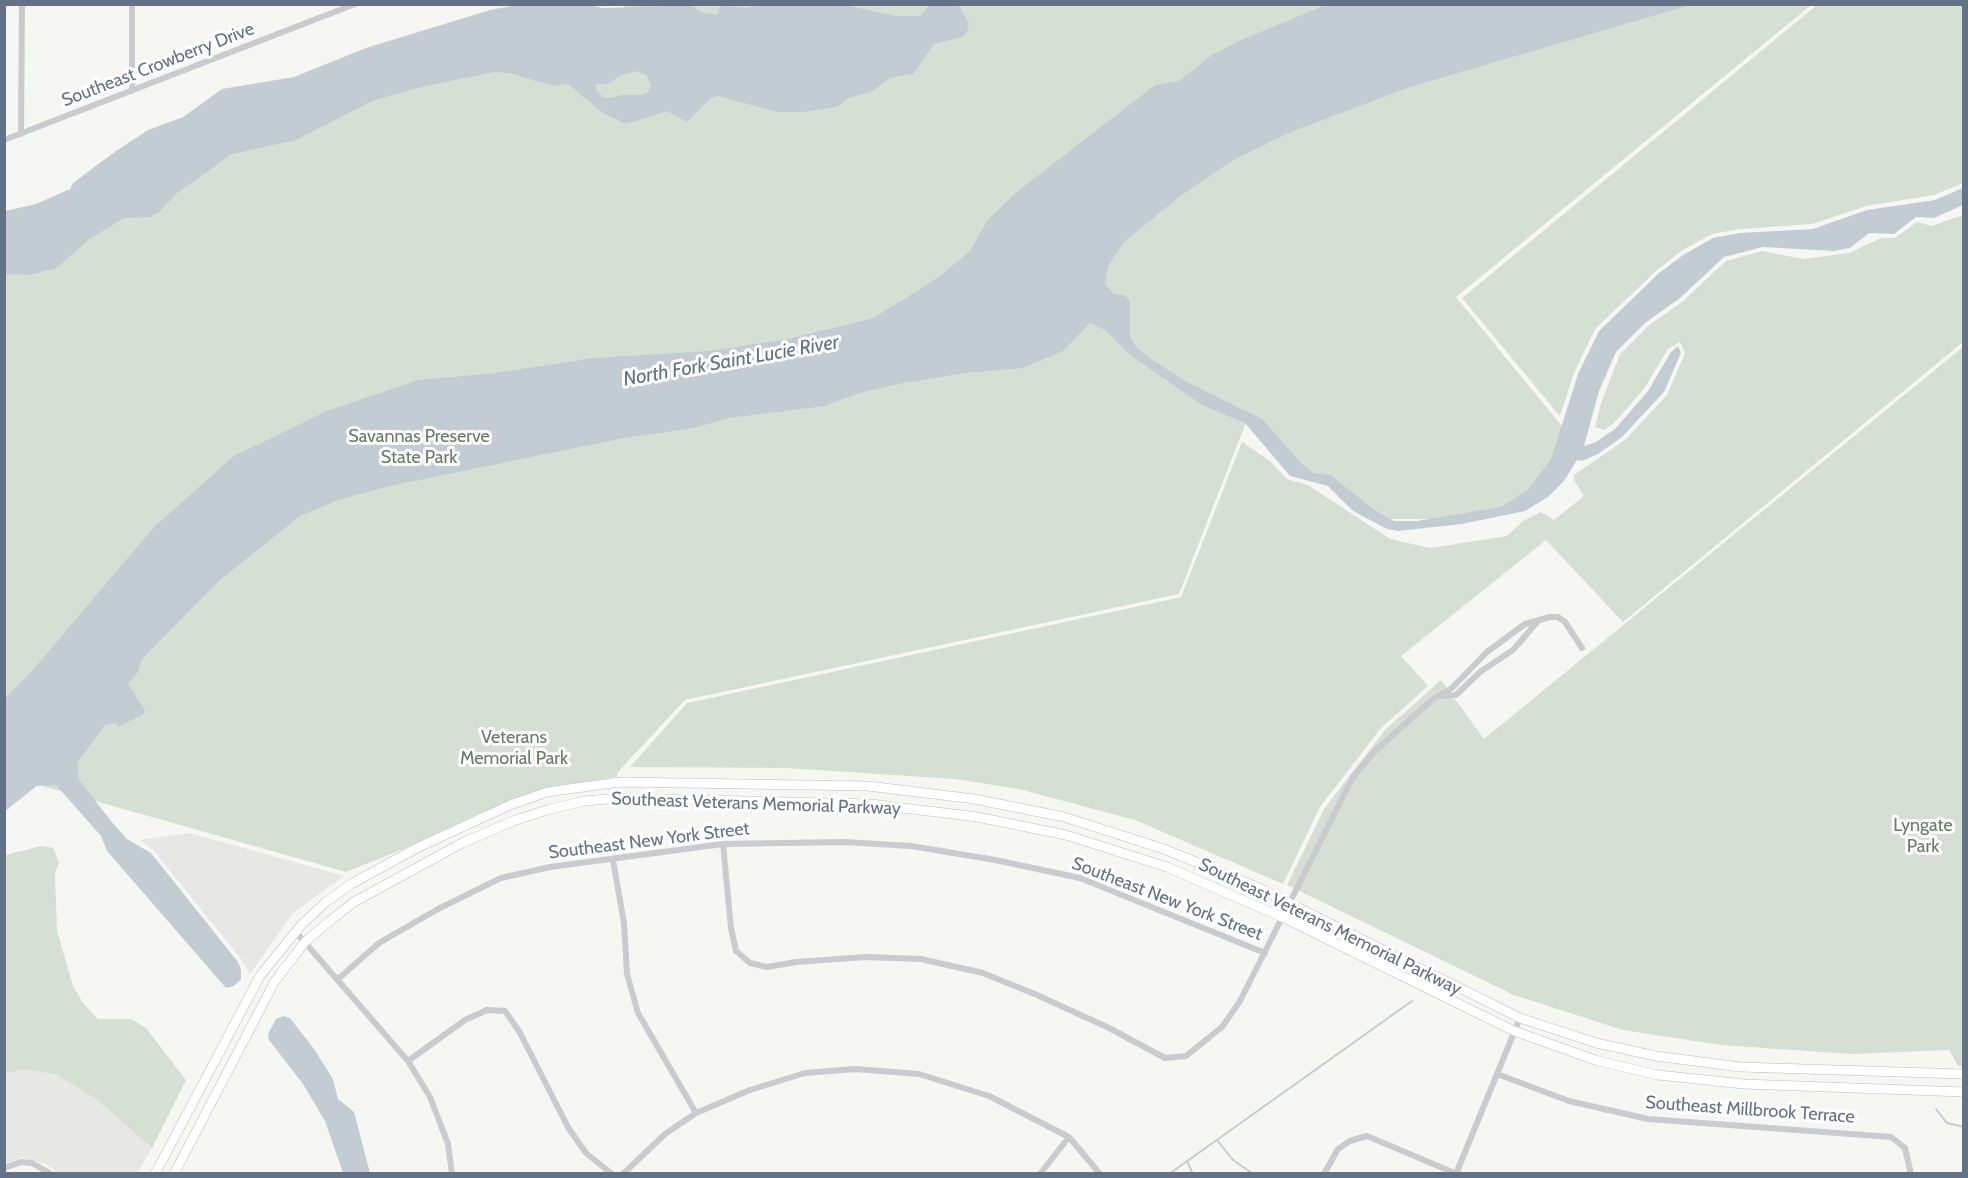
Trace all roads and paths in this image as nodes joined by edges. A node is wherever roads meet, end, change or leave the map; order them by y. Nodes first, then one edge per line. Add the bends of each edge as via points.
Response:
1 (22, 4) edge
2 (132, 4) edge
3 (355, 4) edge
4 (132, 91) junction
5 (21, 134) junction
6 (4, 140) edge
7 (1539, 620) junction
8 (1494, 647) junction
9 (1582, 648) dead end
10 (1503, 659) junction
11 (1439, 696) junction
12 (723, 844) junction
13 (613, 860) junction
14 (1291, 904) junction
15 (1284, 918) junction
16 (296, 931) junction
17 (305, 942) junction
18 (1265, 953) junction
19 (338, 979) junction
20 (1520, 1018) junction
21 (1514, 1031) junction
22 (408, 1061) junction
23 (1497, 1074) junction
24 (1964, 1074) edge
25 (1964, 1092) edge
26 (696, 1113) junction
27 (1069, 1137) junction
28 (4, 1168) edge
29 (51, 1173) edge
30 (155, 1173) edge
31 (174, 1173) edge
32 (452, 1173) edge
33 (612, 1173) edge
34 (623, 1173) edge
35 (1040, 1173) edge
36 (1100, 1173) edge
37 (1324, 1173) edge
38 (1456, 1173) edge
39 (1911, 1173) edge

1 - 5 street
2 - 4 street
3 - 4 street, Southeast Crowberry Drive
4 - 5 street, Southeast Crowberry Drive
5 - 6 street, Southeast Crowberry Drive
7 - 8 street via 1525,624
7 - 9 street via 1555,616 1562,620
7 - 10 street
8 - 10 street
8 - 11 street
10 - 11 street via 1480,672 1456,695
11 - 14 street via 1374,752 1353,777
12 - 13 street, Southeast New York Street
12 - 18 street, Southeast New York Street via 845,842 911,846 995,860 1080,878
12 - 18 street via 736,951 750,963 767,967 866,957 921,959 983,973 1109,1028 1165,1058 1186,1056 1222,1027
13 - 19 street, Southeast New York Street via 550,867 501,878 379,943
13 - 26 street via 624,923 627,974 638,1013
14 - 15 street
14 - 16 main road, Southeast Veterans Memorial Parkway via 1164,849 1064,817 974,799 868,786 661,781 581,786 510,805 459,826 351,884
14 - 20 main road, Southeast Veterans Memorial Parkway
15 - 17 main road, Southeast Veterans Memorial Parkway via 1167,867 1066,836 977,817 871,804 620,798 550,808 462,843 354,902
15 - 18 street
15 - 21 main road, Southeast Veterans Memorial Parkway
16 - 17 street
16 - 30 main road, Southeast Veterans Memorial Parkway via 260,976
17 - 19 street
17 - 31 main road, Southeast Veterans Memorial Parkway via 275,981
19 - 22 street
20 - 21 street
20 - 24 main road, Southeast Veterans Memorial Parkway via 1596,1043 1740,1067
21 - 23 street
21 - 25 main road, Southeast Veterans Memorial Parkway via 1598,1061 1658,1075 1744,1083
22 - 32 street via 430,1097 448,1144
22 - 33 street via 465,1020 487,1010 505,1011 569,1128 586,1153
23 - 38 street
23 - 39 street, Southeast Millbrook Terrace via 1569,1101 1648,1119 1891,1137 1905,1148
26 - 27 street via 805,1073 855,1069 919,1074 989,1096
26 - 34 street via 665,1134
27 - 35 street
27 - 36 street
28 - 29 street via 32,1163
37 - 38 street via 1338,1149 1367,1136

